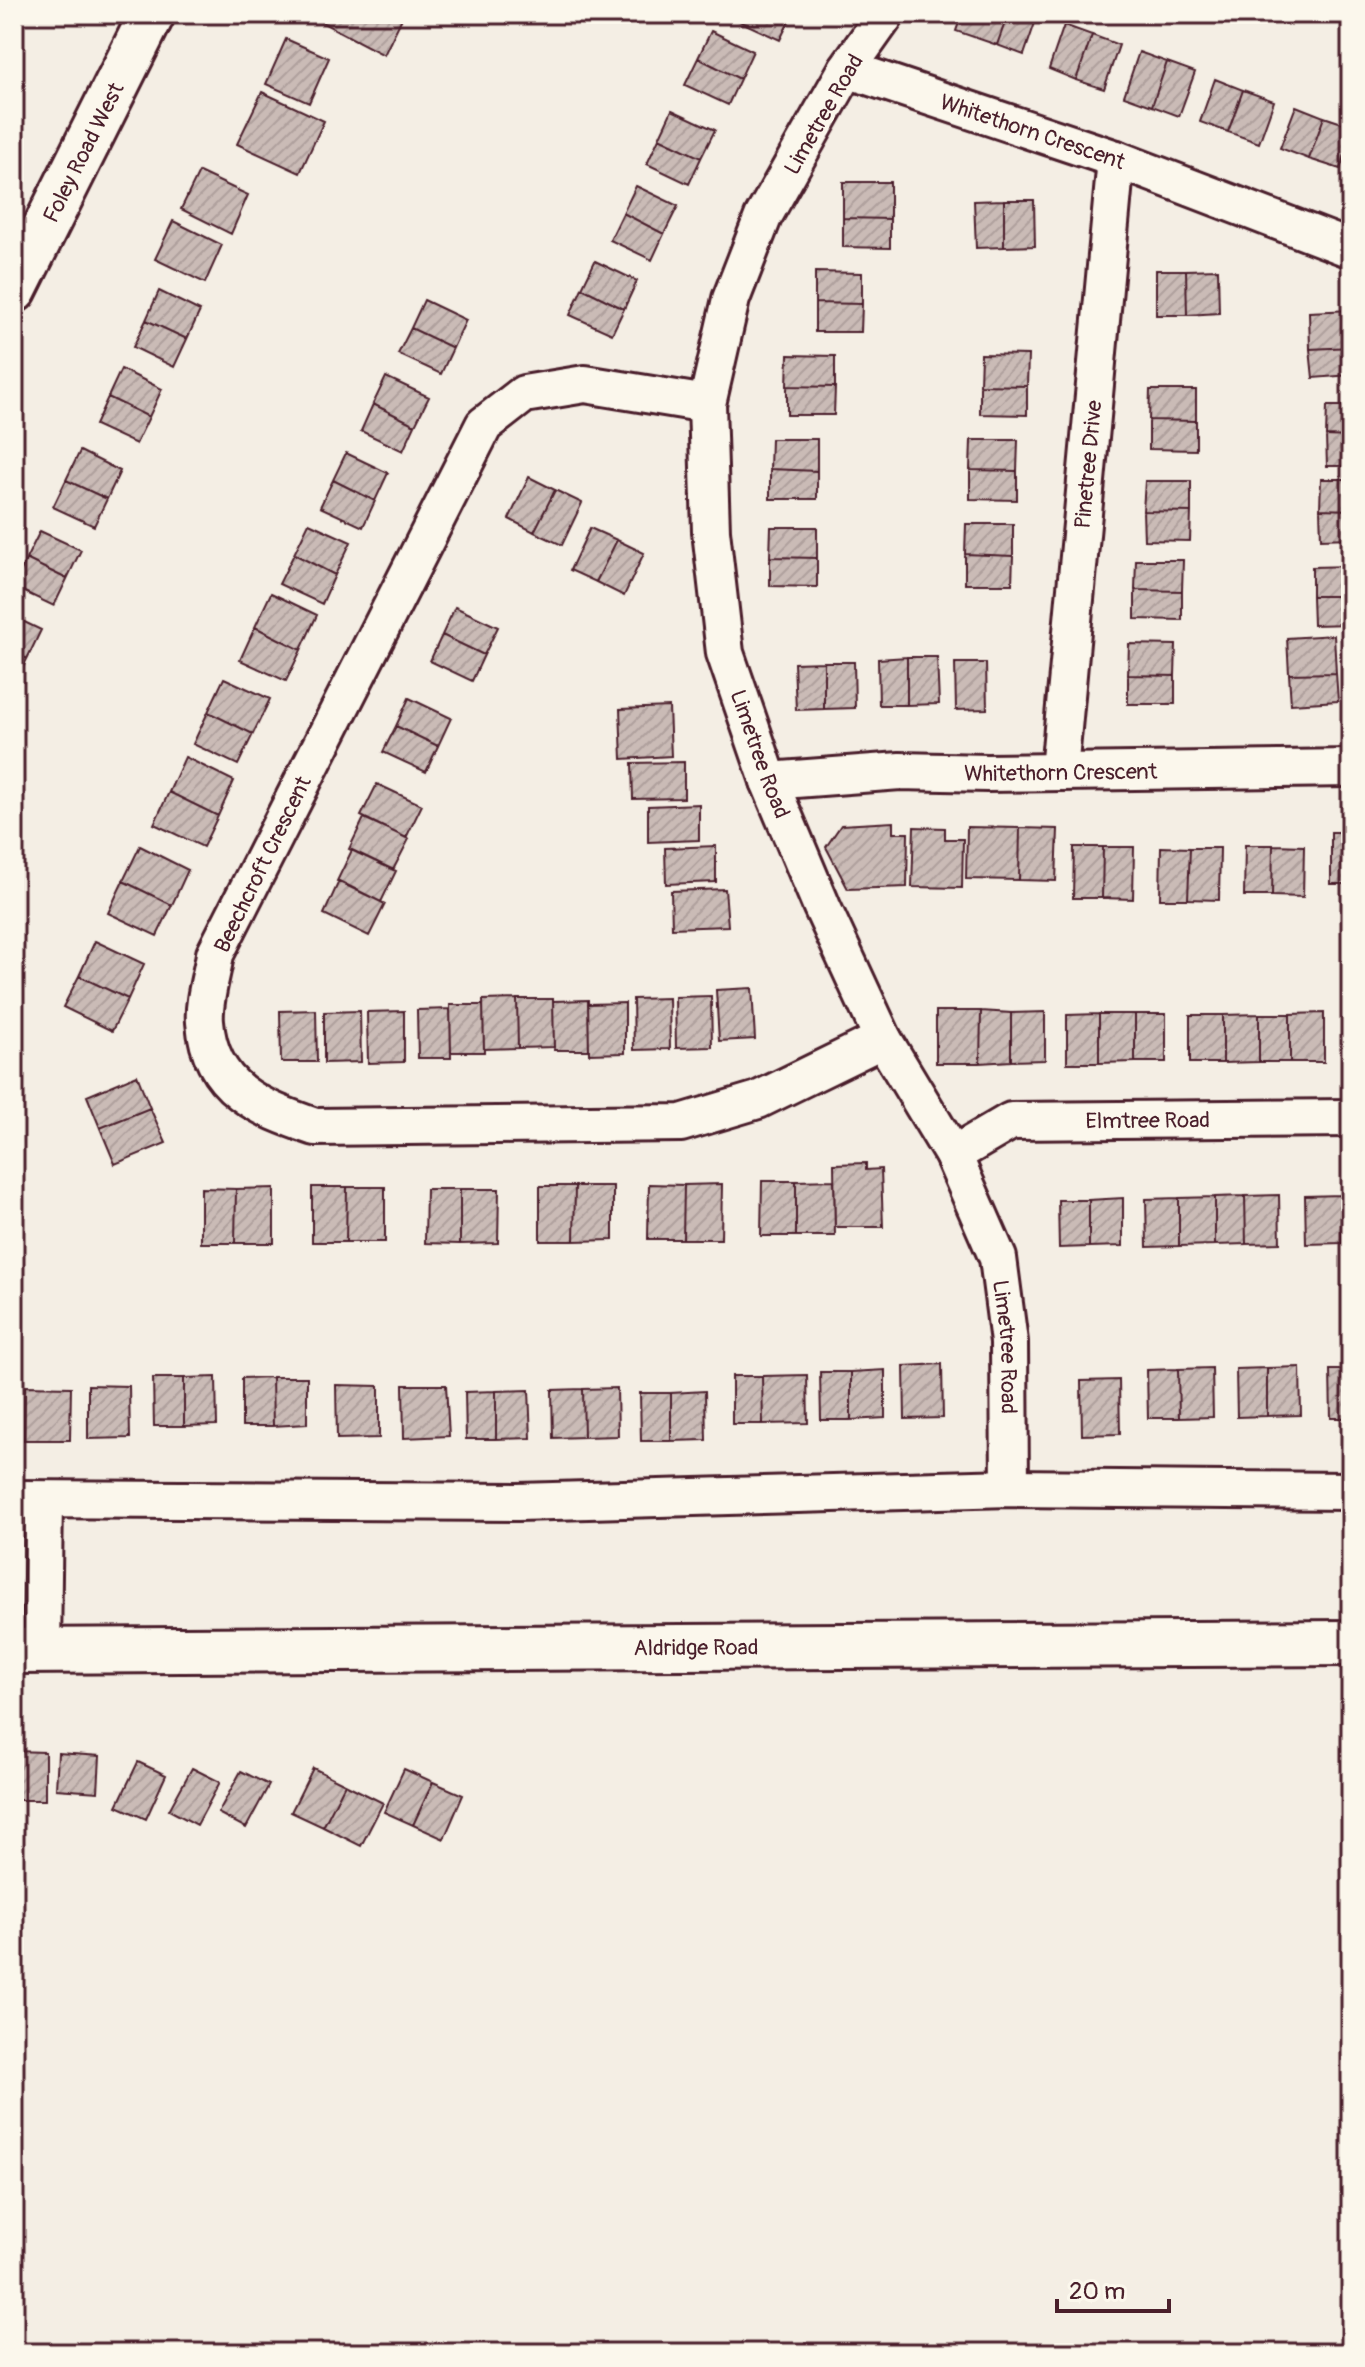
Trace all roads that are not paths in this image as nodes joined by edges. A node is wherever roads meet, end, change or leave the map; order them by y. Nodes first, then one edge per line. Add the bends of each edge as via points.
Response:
1 (152, 14) edge
2 (886, 14) edge
3 (847, 69) junction
4 (1116, 159) junction
5 (1351, 249) edge
6 (14, 290) edge
7 (707, 404) junction
8 (1351, 768) edge
9 (1059, 771) junction
10 (769, 781) junction
11 (883, 1039) junction
12 (1351, 1118) edge
13 (953, 1155) junction
14 (1010, 1488) junction
15 (1351, 1491) edge
16 (29, 1499) edge
17 (1351, 1643) edge
18 (28, 1651) edge

1 - 6 street, Foley Road West
2 - 3 street, Limetree Road
3 - 4 street, Whitethorn Crescent
3 - 7 street, Limetree Road via 763,217 731,299
4 - 5 street, Whitethorn Crescent
4 - 9 street, Pinetree Drive
7 - 10 street, Limetree Road via 711,531 725,653
7 - 11 street, Beechcroft Crescent via 585,384 524,394 484,425 215,954 205,1022 215,1059 219,1071 258,1107 315,1127 681,1123 758,1100
8 - 9 street, Whitethorn Crescent
9 - 10 street, Whitethorn Crescent via 900,771
10 - 11 street, Limetree Road
11 - 13 street, Limetree Road
12 - 13 street, Elmtree Road via 1011,1121
13 - 14 street, Limetree Road via 998,1258 1009,1342
14 - 15 street, Aldridge Road
14 - 16 street, Aldridge Road via 518,1502
16 - 18 street, Aldridge Road
17 - 18 street, Aldridge Road

